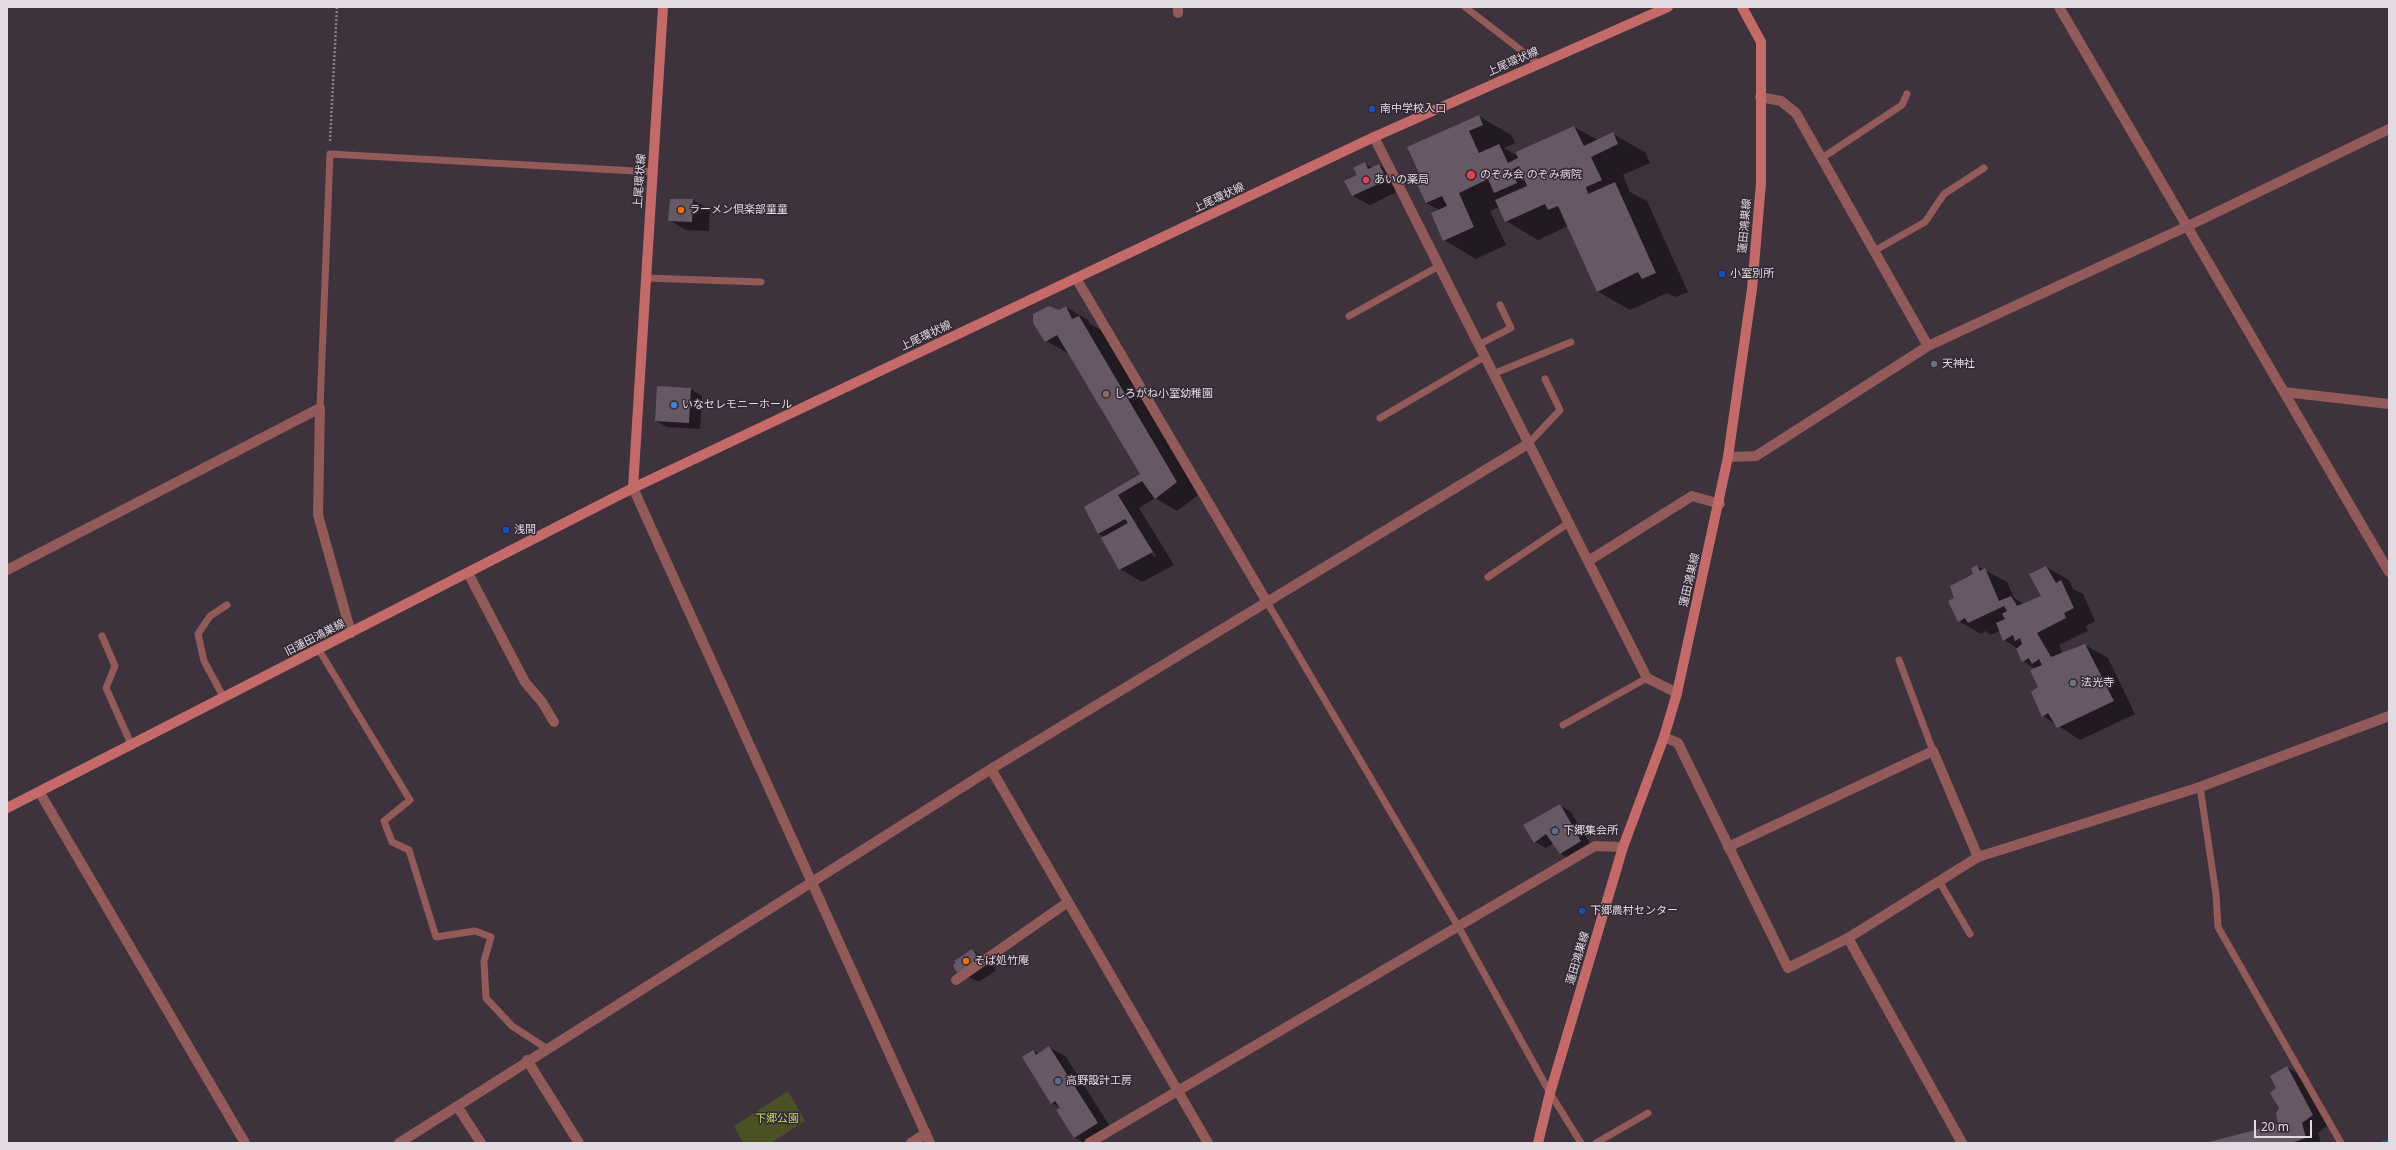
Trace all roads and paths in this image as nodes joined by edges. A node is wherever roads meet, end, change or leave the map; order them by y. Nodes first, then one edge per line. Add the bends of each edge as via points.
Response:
1 (337, 7) edge
2 (663, 7) edge
3 (1465, 7) edge
4 (1668, 7) edge
5 (1742, 7) edge
6 (2059, 7) edge
7 (1539, 64) junction
8 (1907, 94) dead end
9 (1760, 97) junction
10 (2389, 129) edge
11 (1374, 137) junction
12 (330, 154) junction
13 (1822, 158) junction
14 (1984, 168) dead end
15 (653, 172) junction
16 (2188, 226) junction
17 (1874, 251) junction
18 (1439, 266) junction
19 (646, 278) junction
20 (1076, 278) junction
21 (761, 282) dead end
22 (1500, 305) dead end
23 (1349, 316) dead end
24 (1571, 342) dead end
25 (1478, 345) junction
26 (1928, 346) junction
27 (1484, 357) junction
28 (1493, 374) junction
29 (1545, 379) dead end
30 (2284, 392) junction
31 (2389, 404) edge
32 (320, 408) junction
33 (1380, 418) dead end
34 (1528, 444) junction
35 (1728, 456) junction
36 (633, 488) junction
37 (1720, 504) junction
38 (1570, 522) junction
39 (1590, 560) junction
40 (7, 570) edge
41 (468, 572) junction
42 (2389, 572) edge
43 (1488, 577) dead end
44 (1267, 602) junction
45 (227, 605) dead end
46 (351, 634) junction
47 (102, 636) dead end
48 (319, 650) junction
49 (1898, 660) dead end
50 (1647, 678) junction
51 (1677, 693) junction
52 (224, 698) junction
53 (2389, 716) edge
54 (554, 722) dead end
55 (1564, 725) dead end
56 (1664, 737) junction
57 (132, 746) junction
58 (1933, 751) junction
59 (991, 769) junction
60 (2200, 787) junction
61 (40, 793) junction
62 (7, 808) edge
63 (1623, 847) junction
64 (1728, 847) junction
65 (1978, 857) junction
66 (812, 881) junction
67 (1939, 881) junction
68 (1068, 902) junction
69 (1459, 928) junction
70 (1970, 934) dead end
71 (1848, 938) junction
72 (956, 980) dead end
73 (546, 1048) junction
74 (527, 1060) junction
75 (1178, 1090) junction
76 (1550, 1093) junction
77 (457, 1106) junction
78 (1648, 1113) dead end
79 (928, 1138) edge
80 (245, 1143) edge
81 (399, 1143) edge
82 (482, 1143) edge
83 (579, 1143) edge
84 (911, 1143) edge
85 (1089, 1143) edge
86 (1208, 1143) edge
87 (1538, 1143) edge
88 (1581, 1143) edge
89 (1596, 1143) edge
90 (1962, 1143) edge
91 (2341, 1143) edge

1 - 12 path
2 - 15 main road, 上尾環状線
3 - 7 lane
4 - 7 main road, 上尾環状線
5 - 9 main road, 蓮田鴻巣線 via 1761,42
6 - 16 street
7 - 11 main road, 上尾環状線
8 - 13 lane via 1902,106
9 - 13 street via 1781,101 1796,113
9 - 35 main road, 蓮田鴻巣線 via 1760,183 1752,289
10 - 16 street
11 - 18 street
11 - 20 main road, 上尾環状線
12 - 15 lane
12 - 32 lane
13 - 17 street
14 - 17 lane via 1944,194 1925,222
15 - 19 main road, 上尾環状線
16 - 26 street
16 - 30 street
17 - 26 street
18 - 23 lane
18 - 25 street
19 - 21 lane
19 - 36 main road, 上尾環状線
20 - 36 main road, 上尾環状線
20 - 44 street
22 - 25 lane via 1510,328
24 - 28 lane
25 - 27 street
26 - 35 street via 1756,456
27 - 28 street
27 - 33 lane
28 - 34 street
29 - 34 lane via 1560,410
30 - 31 street
30 - 42 street
32 - 40 street
32 - 46 street via 318,515
34 - 38 street
34 - 44 street
35 - 37 main road, 蓮田鴻巣線
36 - 41 main road, 旧蓮田鴻巣線
36 - 66 street
37 - 39 street via 1692,496
37 - 51 main road, 蓮田鴻巣線
38 - 39 street
38 - 43 lane
39 - 50 street
41 - 46 main road, 旧蓮田鴻巣線
41 - 54 street via 525,682 542,702
44 - 59 street
44 - 69 lane
45 - 52 lane via 210,616 198,634 204,661
46 - 48 main road, 旧蓮田鴻巣線
47 - 57 lane via 115,666 106,688
48 - 52 main road, 旧蓮田鴻巣線
48 - 73 lane via 410,800 384,821 392,842 408,850 436,937 475,931 491,937 484,961 486,998 512,1026
49 - 58 lane
50 - 51 street
50 - 55 lane
51 - 56 main road, 蓮田鴻巣線
52 - 57 main road, 旧蓮田鴻巣線
53 - 60 street
56 - 63 main road, 蓮田鴻巣線
56 - 64 street via 1678,743
57 - 61 main road, 旧蓮田鴻巣線
58 - 64 street
58 - 65 street
59 - 66 street
59 - 68 street
60 - 65 street
60 - 91 lane via 2216,894 2218,927
61 - 62 main road, 旧蓮田鴻巣線
61 - 80 street
63 - 69 street via 1595,846
63 - 76 main road, 蓮田鴻巣線
64 - 71 street via 1788,968
65 - 67 street
66 - 73 street
66 - 79 street
67 - 70 lane
67 - 71 street
68 - 72 street
68 - 75 street
69 - 75 street
69 - 76 lane
71 - 90 street
73 - 74 street
74 - 77 street
74 - 83 street
75 - 85 street
75 - 86 street
76 - 87 main road, 蓮田鴻巣線
76 - 88 lane
77 - 81 street
77 - 82 street
78 - 89 lane
79 - 84 street

